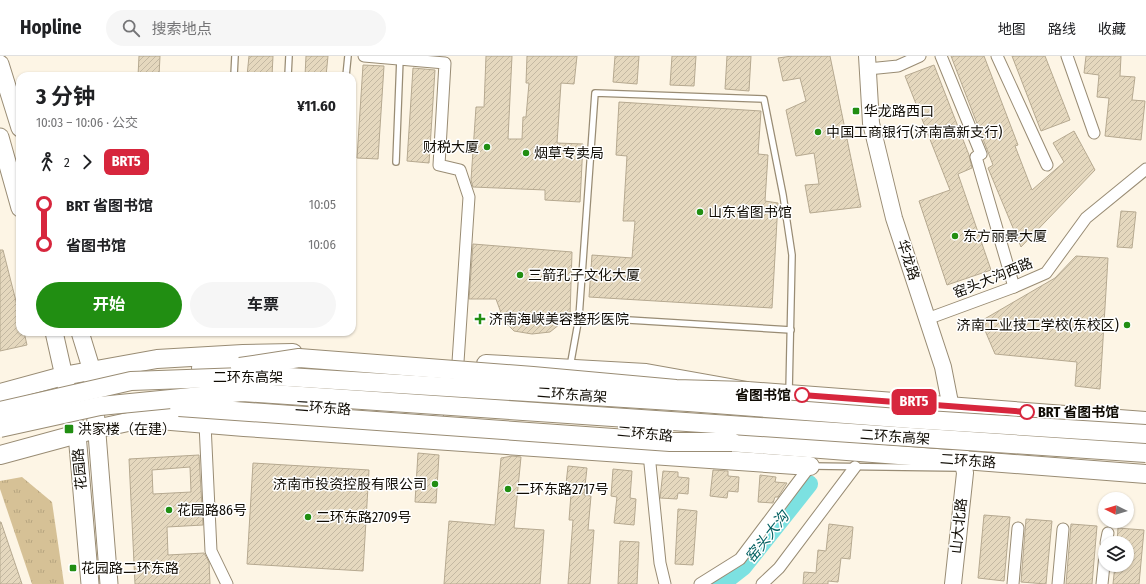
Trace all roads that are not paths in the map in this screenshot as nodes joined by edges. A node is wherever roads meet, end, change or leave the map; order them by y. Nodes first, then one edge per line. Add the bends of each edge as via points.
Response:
1 (235, 56) edge
2 (289, 56) edge
3 (348, 56) edge
4 (364, 56) edge
5 (920, 56) edge
6 (941, 56) edge
7 (997, 56) edge
8 (1067, 56) edge
9 (400, 58) edge
10 (445, 60) edge
11 (868, 63) edge
12 (0, 64) edge
13 (234, 72) edge
14 (288, 72) edge
15 (346, 72) edge
16 (16, 115) edge
17 (1094, 133) dead end
18 (0, 137) edge
19 (396, 162) dead end
20 (1048, 165) dead end
21 (1146, 169) edge
22 (16, 194) edge
23 (1014, 287) junction
24 (579, 317) junction
25 (927, 319) junction
26 (791, 330) junction
27 (55, 336) edge
28 (81, 336) edge
29 (458, 362) junction
30 (570, 369) junction
31 (92, 371) junction
32 (63, 376) junction
33 (192, 378) junction
34 (747, 391) junction
35 (0, 393) edge
36 (789, 394) junction
37 (128, 403) junction
38 (950, 405) junction
39 (0, 411) edge
40 (146, 418) junction
41 (1146, 421) edge
42 (205, 424) junction
43 (0, 428) edge
44 (96, 429) junction
45 (77, 434) junction
46 (1146, 434) edge
47 (732, 442) junction
48 (1146, 453) edge
49 (649, 454) junction
50 (0, 455) edge
51 (807, 458) junction
52 (857, 459) junction
53 (962, 464) junction
54 (1146, 474) edge
55 (1018, 528) dead end
56 (1063, 529) dead end
57 (105, 533) junction
58 (86, 535) junction
59 (1103, 572) edge
60 (90, 584) edge
61 (109, 584) edge
62 (227, 584) edge
63 (665, 584) edge
64 (700, 584) edge
65 (762, 584) edge
66 (949, 584) edge
67 (953, 584) edge
68 (1013, 584) edge
69 (1058, 584) edge
70 (1102, 584) edge

1 - 13 lane
2 - 14 lane
3 - 15 lane
4 - 9 street
5 - 11 street via 898,66
6 - 23 street via 981,154 976,157
7 - 20 street
8 - 17 street
9 - 10 street
9 - 19 lane
10 - 29 street via 439,164 460,170 469,196
11 - 25 main road, 华龙路 via 871,123 894,218
12 - 16 main road
18 - 22 main road
21 - 23 street, 窑头大沟西路 via 1086,218 1046,273
23 - 25 street, 窑头大沟西路
24 - 26 lane
24 - 26 lane via 595,93 764,99 792,255
24 - 30 lane
25 - 38 main road, 华龙路 via 943,367
26 - 36 lane
27 - 32 main road, 花园路
28 - 31 main road, 花园路
29 - 30 highway
29 - 31 highway via 325,353 242,354 157,359
30 - 34 highway via 646,373
31 - 32 highway
31 - 34 highway via 292,366 702,396
31 - 44 main road, 花园路
32 - 35 highway
32 - 45 main road, 花园路
33 - 34 highway, bridge via 218,370 299,358 676,389
33 - 39 highway, 二环东高架, bridge via 131,381
33 - 46 highway, 二环东高架, bridge via 272,376
34 - 36 highway
36 - 38 highway
37 - 43 highway, 二环东高架, bridge via 100,406
37 - 47 highway, bridge via 670,442
37 - 48 highway, 二环东高架, bridge via 242,392
38 - 41 highway
38 - 53 main road, 华龙路
40 - 42 highway, 二环东路
40 - 44 highway, 二环东路
40 - 47 highway, 二环东路 via 194,405 299,406
42 - 49 highway, 二环东路
42 - 62 street via 211,551
44 - 45 highway, 二环东路
44 - 57 main road, 花园路
45 - 50 highway, 二环东路
45 - 58 main road, 花园路
47 - 51 highway, 二环东路 via 780,449
49 - 51 highway, 二环东路
49 - 63 street via 660,563
51 - 52 highway, 二环东路
51 - 64 street via 740,559
52 - 53 highway, 二环东路
52 - 65 street via 779,568
53 - 54 highway, 二环东路
53 - 66 main road, 山大北路
53 - 67 main road, 山大北路 via 965,473
55 - 68 street
56 - 69 street
57 - 58 main road
57 - 61 main road, 花园路
58 - 60 main road, 花园路
59 - 70 street

